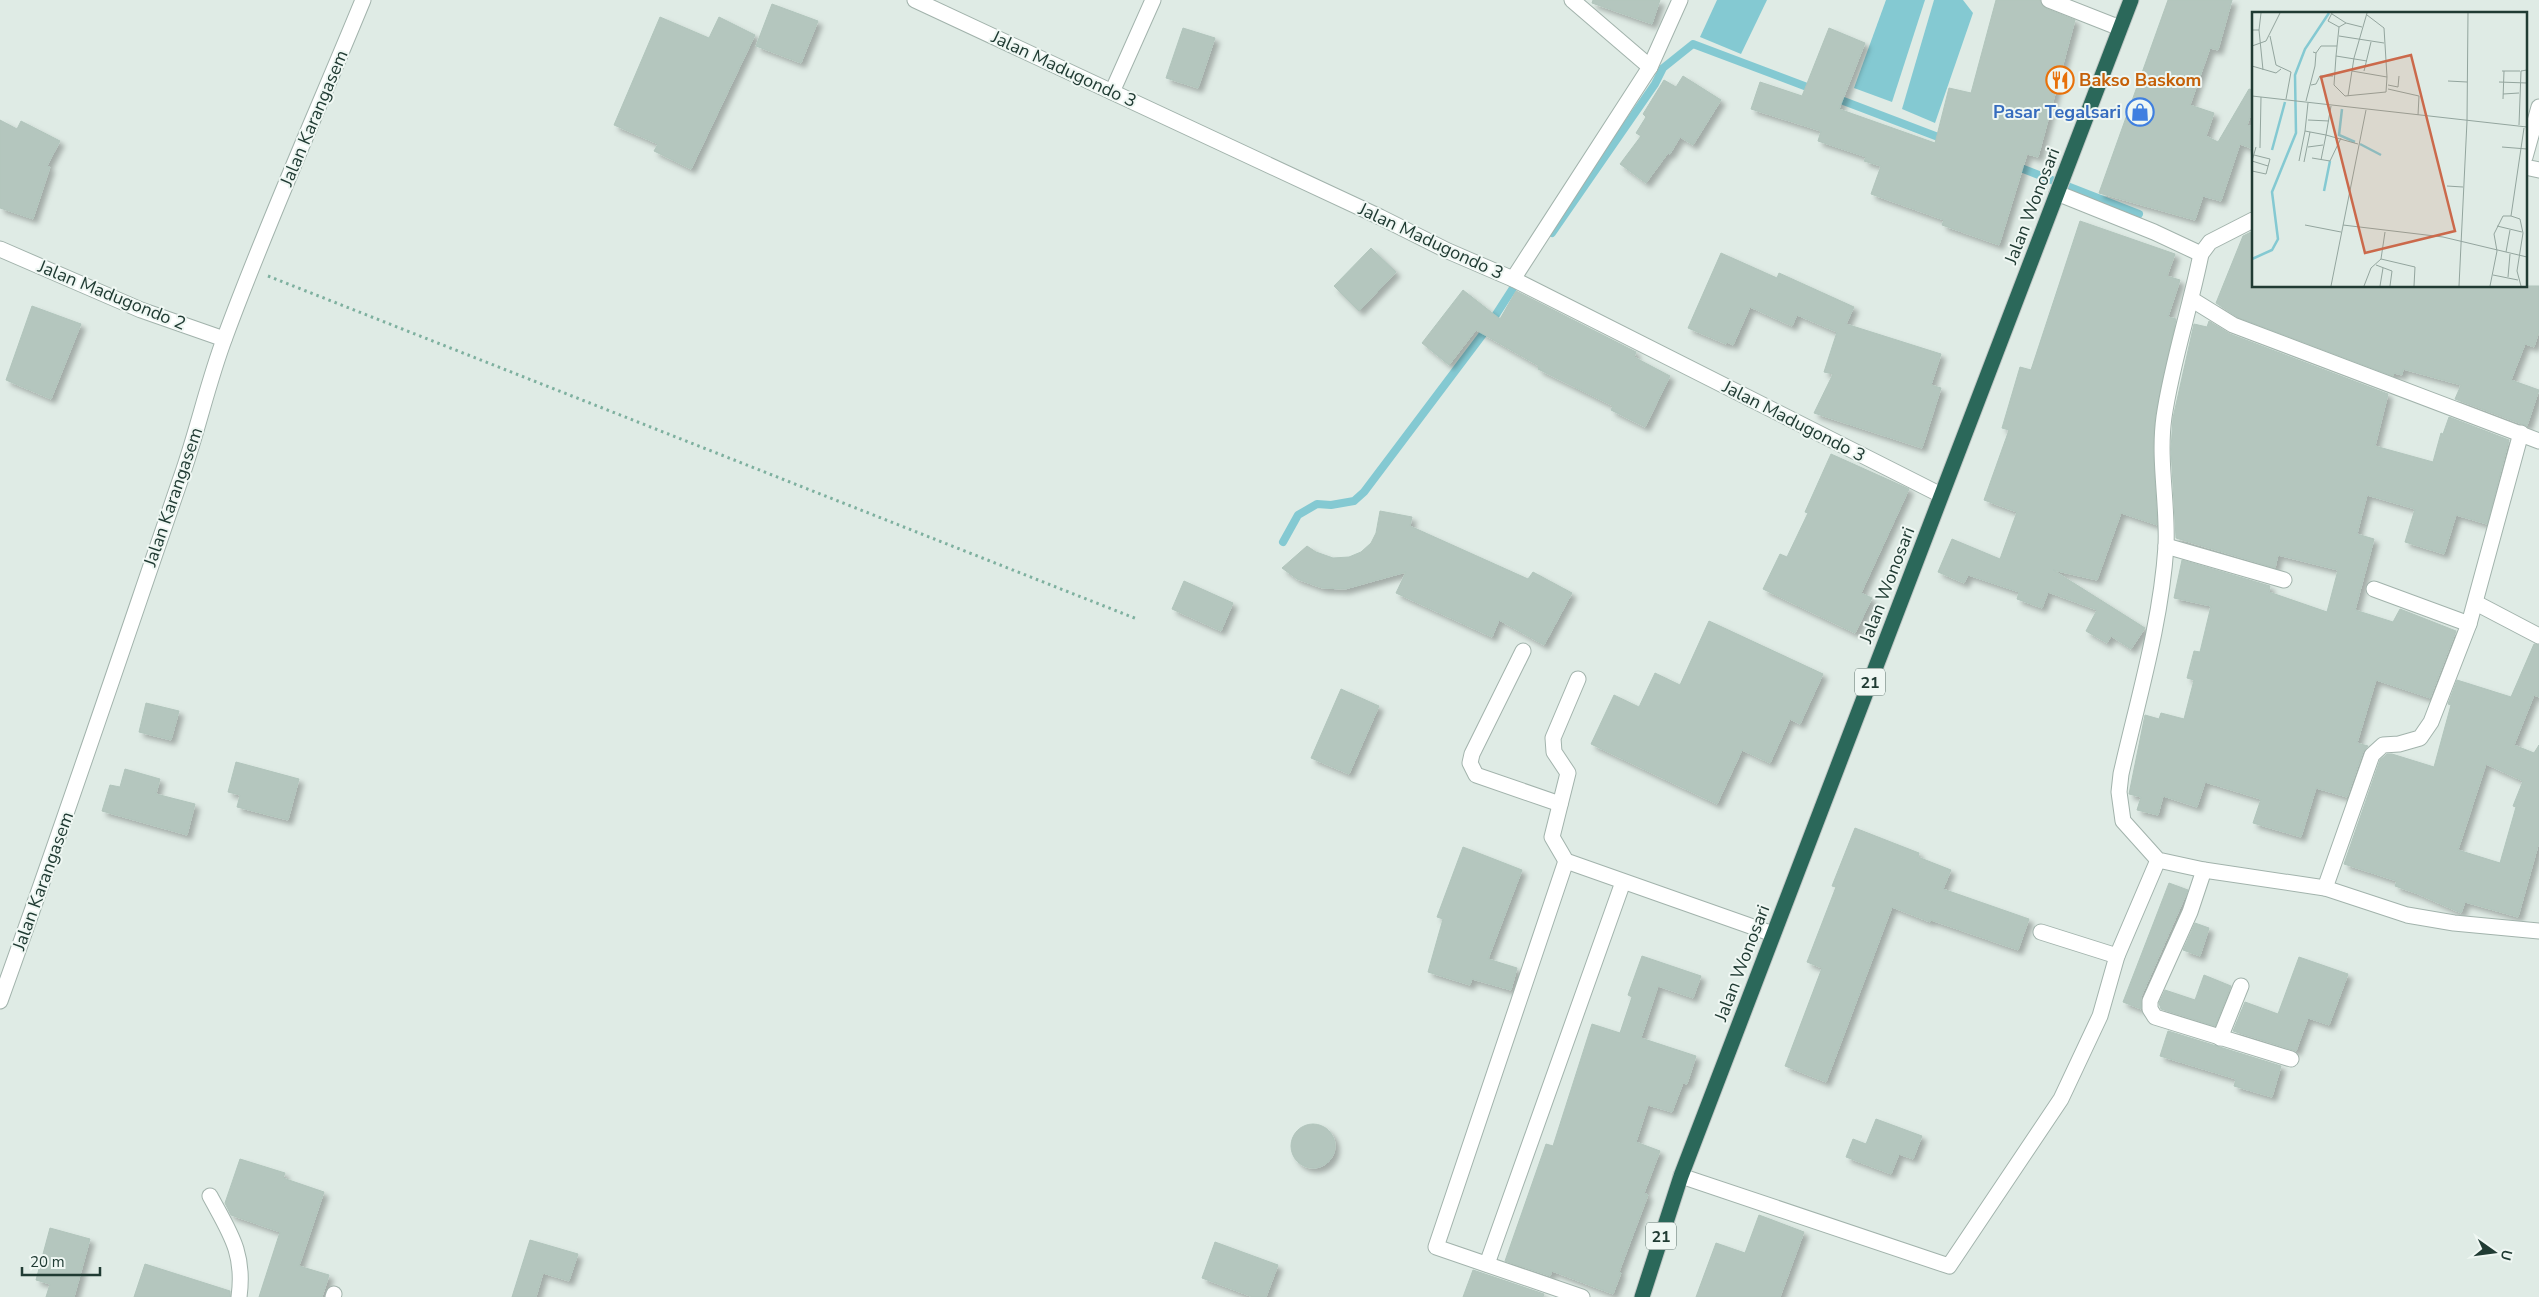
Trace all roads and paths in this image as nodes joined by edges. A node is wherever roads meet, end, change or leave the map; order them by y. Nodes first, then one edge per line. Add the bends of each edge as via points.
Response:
1 (363, 0) edge
2 (915, 0) edge
3 (1153, 0) edge
4 (1572, 0) edge
5 (1680, 0) edge
6 (2048, 0) edge
7 (2131, 0) edge
8 (2120, 28) junction
9 (1652, 62) junction
10 (1112, 92) junction
11 (2539, 107) edge
12 (2526, 153) edge
13 (2526, 167) edge
14 (2539, 170) edge
15 (2060, 185) junction
16 (2252, 221) edge
17 (0, 249) edge
18 (2201, 254) junction
19 (252, 270) junction
20 (1513, 279) junction
21 (2191, 299) junction
22 (224, 338) junction
23 (2521, 433) junction
24 (2539, 440) edge
25 (1941, 495) junction
26 (2166, 546) junction
27 (2284, 580) dead end
28 (2374, 589) dead end
29 (2476, 603) junction
30 (1137, 619) dead end
31 (2469, 624) junction
32 (2539, 636) edge
33 (1523, 651) dead end
34 (1578, 679) dead end
35 (1560, 804) junction
36 (2158, 860) junction
37 (1566, 861) junction
38 (2204, 870) junction
39 (1623, 882) junction
40 (2324, 888) junction
41 (2539, 931) edge
42 (2041, 932) dead end
43 (1773, 934) junction
44 (2117, 956) junction
45 (2241, 986) dead end
46 (0, 1001) edge
47 (2220, 1038) junction
48 (2291, 1059) dead end
49 (1681, 1176) junction
50 (210, 1196) dead end
51 (1488, 1264) junction
52 (239, 1297) edge
53 (1582, 1297) edge
54 (1642, 1297) edge

1 - 19 street, Jalan Karangasem
2 - 10 street, Jalan Madugondo 3
3 - 10 street
4 - 9 street
5 - 9 street
6 - 8 street
7 - 8 highway, Jalan Wonosari / 21
8 - 15 highway, Jalan Wonosari / 21
9 - 20 street
10 - 20 street, Jalan Madugondo 3
11 - 12 street
13 - 14 street
15 - 18 street
15 - 25 highway, Jalan Wonosari / 21
16 - 18 street via 2210,242
17 - 22 street, Jalan Madugondo 2 via 140,310
18 - 21 street
19 - 22 street, Jalan Karangasem
19 - 30 path
20 - 25 street, Jalan Madugondo 3
21 - 23 street via 2233,325
21 - 26 street via 2178,344 2164,419
22 - 46 street, Jalan Karangasem via 184,472
23 - 24 street
23 - 29 street
25 - 43 highway, Jalan Wonosari / 21
26 - 27 street
26 - 36 street via 2155,627 2120,774 2119,792 2123,821
28 - 31 street
29 - 31 street
29 - 32 street
31 - 40 street via 2431,722 2420,738 2399,744 2383,744 2372,755
33 - 35 street via 1470,763 1476,775
34 - 35 street via 1553,738 1554,752 1568,773
35 - 37 street via 1552,837
36 - 38 street
36 - 44 street
37 - 39 street
37 - 51 street via 1436,1246
38 - 40 street
38 - 47 street via 2190,912 2150,1001 2150,1009 2155,1017
39 - 43 street
39 - 51 street
40 - 41 street via 2406,915
42 - 44 street
43 - 49 highway, Jalan Wonosari / 21
44 - 49 street via 2100,1016 2061,1099 1949,1266
45 - 47 street
47 - 48 street
49 - 54 highway, Jalan Wonosari / 21
50 - 52 street via 237,1246 242,1276
51 - 53 street

